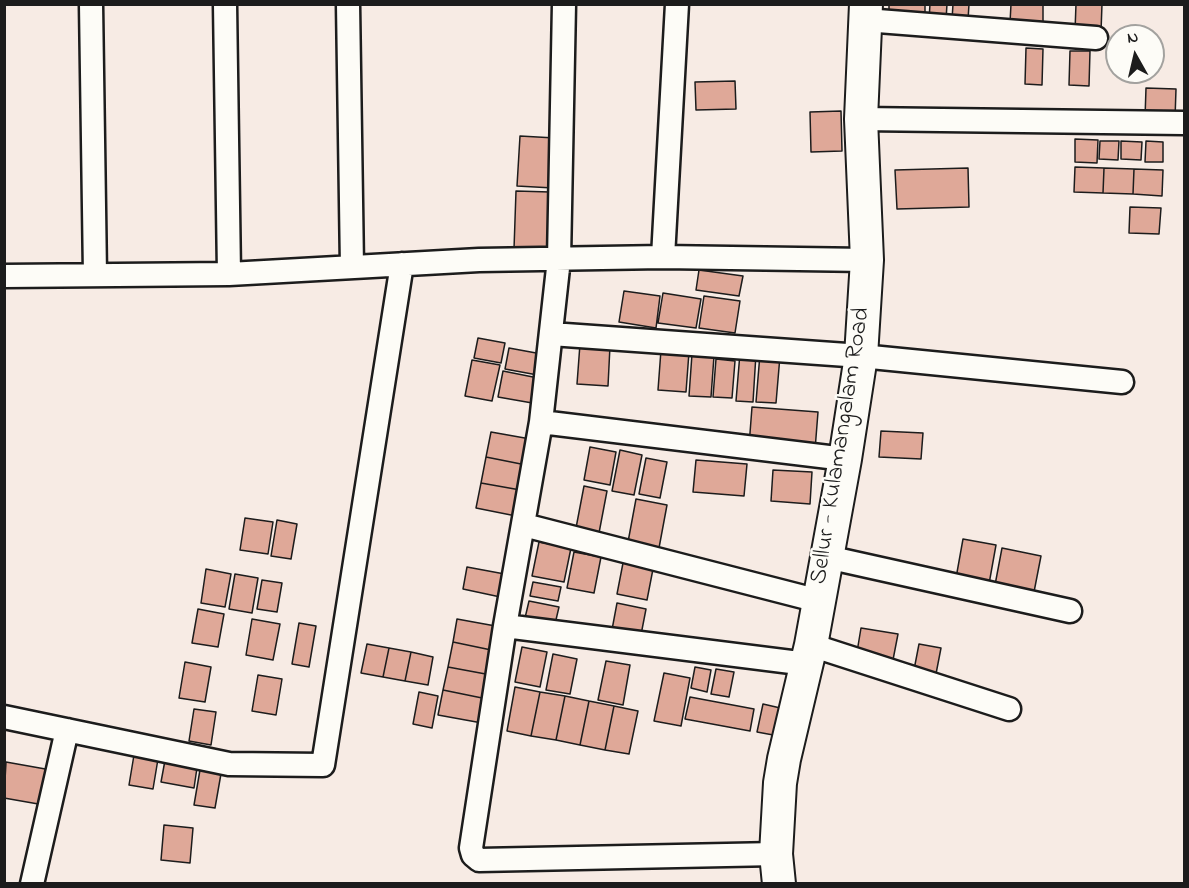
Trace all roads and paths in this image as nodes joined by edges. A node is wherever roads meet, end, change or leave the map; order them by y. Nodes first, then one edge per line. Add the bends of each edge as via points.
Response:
1 (92, 4) edge
2 (225, 4) edge
3 (348, 4) edge
4 (564, 4) edge
5 (677, 4) edge
6 (866, 12) edge
7 (1096, 38) dead end
8 (861, 119) junction
9 (1185, 123) edge
10 (663, 257) junction
11 (559, 259) junction
12 (867, 260) junction
13 (402, 264) junction
14 (352, 267) junction
15 (229, 274) junction
16 (95, 275) junction
17 (4, 276) edge
18 (551, 334) junction
19 (861, 357) junction
20 (1122, 382) dead end
21 (541, 422) junction
22 (845, 459) junction
23 (524, 525) junction
24 (827, 557) junction
25 (819, 601) junction
26 (1070, 611) dead end
27 (505, 626) junction
28 (809, 655) junction
29 (1009, 709) dead end
30 (4, 717) edge
31 (66, 730) junction
32 (778, 869) edge
33 (32, 884) edge

1 - 16 street
2 - 15 street
3 - 14 street
4 - 11 street
5 - 10 street
6 - 7 street
6 - 8 main road, Sellur - Kulamangalam Road
8 - 9 street
8 - 12 main road, Sellur - Kulamangalam Road
10 - 11 street
10 - 12 street
11 - 13 street
11 - 18 street
12 - 19 main road, Sellur - Kulamangalam Road
13 - 14 street
13 - 31 street via 323,765 229,764
14 - 15 street
15 - 16 street
16 - 17 street
18 - 19 street
18 - 21 street
19 - 20 street
19 - 22 main road, Sellur - Kulamangalam Road
21 - 22 street
21 - 23 street
22 - 24 main road, Sellur - Kulamangalam Road
23 - 25 street
23 - 27 street
24 - 25 main road, Sellur - Kulamangalam Road
24 - 26 street
25 - 28 main road, Sellur - Kulamangalam Road
27 - 28 street
27 - 32 street via 473,855 479,860
28 - 29 street
28 - 32 main road, Sellur - Kulamangalam Road via 780,783
30 - 31 street
31 - 33 street

